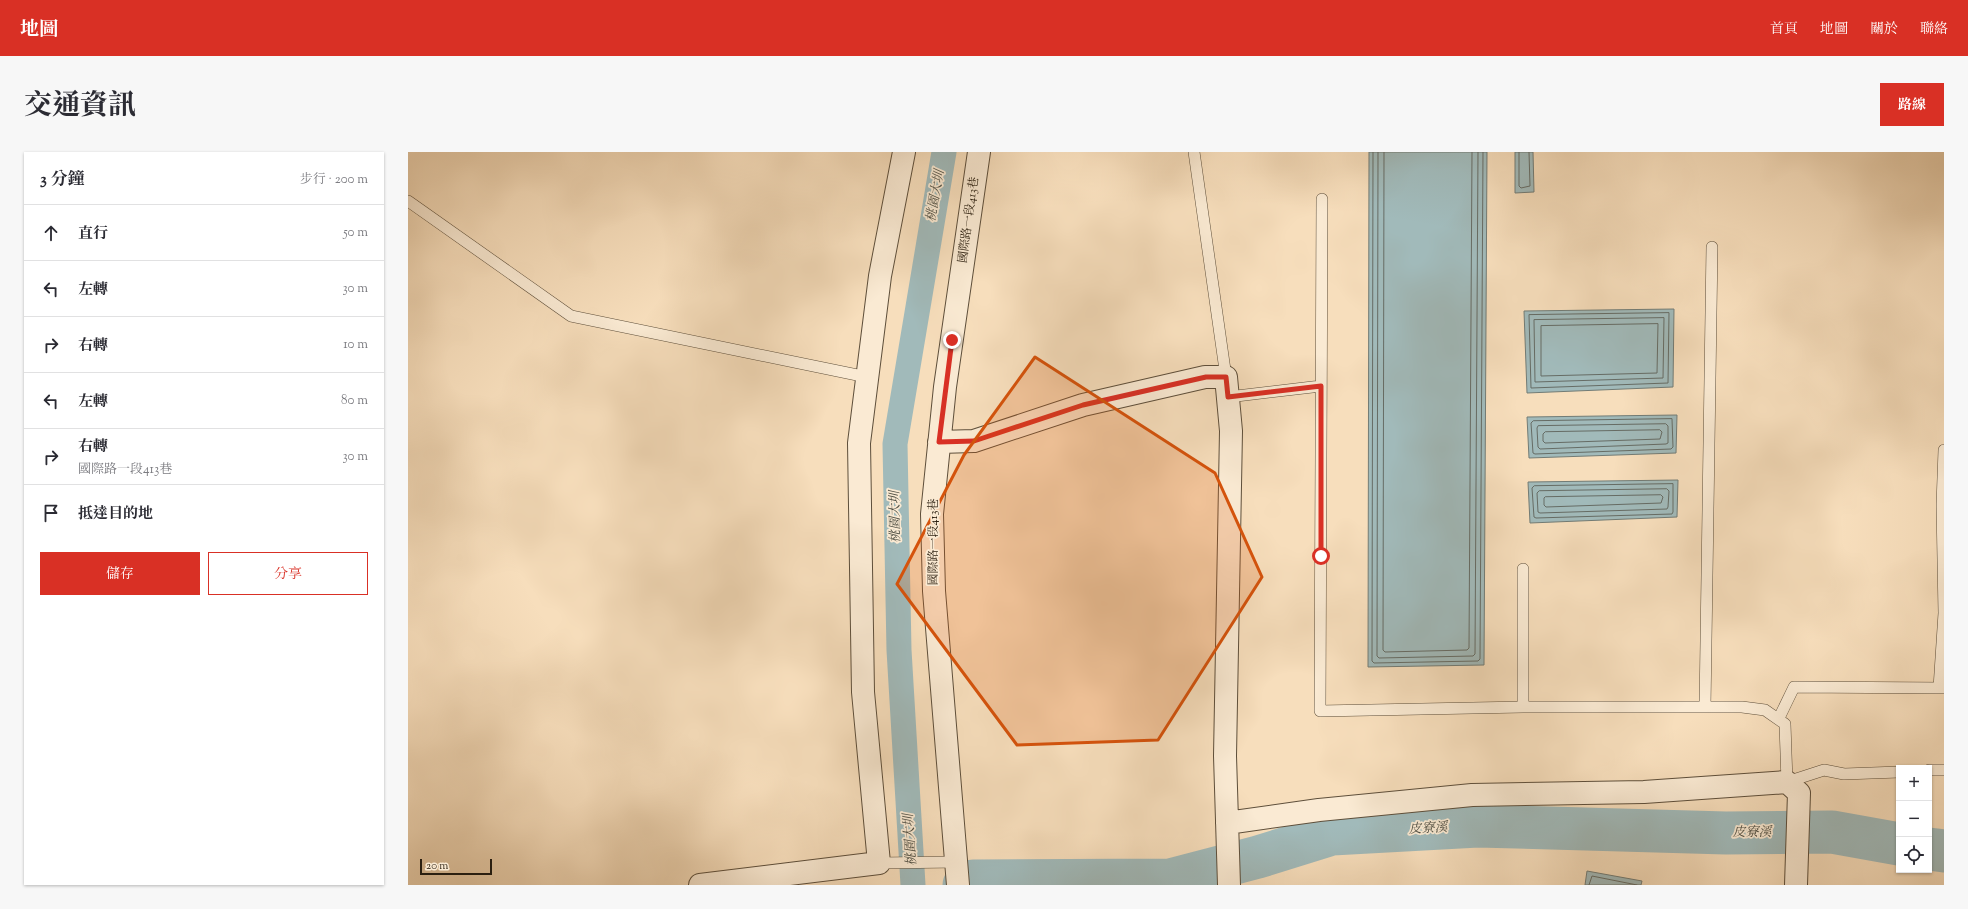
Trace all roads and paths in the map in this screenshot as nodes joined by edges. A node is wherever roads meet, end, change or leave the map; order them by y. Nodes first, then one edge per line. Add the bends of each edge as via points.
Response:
1 (904, 152) edge
2 (979, 152) edge
3 (1194, 152) edge
4 (1322, 199) dead end
5 (408, 201) edge
6 (1712, 247) dead end
7 (868, 377) junction
8 (1321, 386) junction
9 (1227, 387) junction
10 (939, 442) junction
11 (1944, 450) edge
12 (1943, 505) edge
13 (1523, 569) dead end
14 (1944, 613) edge
15 (1942, 688) edge
16 (1523, 707) junction
17 (1706, 707) junction
18 (1779, 718) junction
19 (1932, 770) edge
20 (1944, 770) edge
21 (1896, 772) edge
22 (1793, 788) junction
23 (1228, 830) junction
24 (956, 862) junction
25 (879, 863) junction
26 (1796, 882) edge
27 (700, 885) edge
28 (958, 885) edge
29 (1229, 885) edge

1 - 7 street via 880,276
2 - 10 street, 國際路一段413巷
3 - 9 lane
4 - 8 lane
5 - 7 lane via 571,316
6 - 17 lane
7 - 25 street via 859,443 863,684
8 - 9 lane
8 - 16 lane via 1320,711
9 - 10 street via 1206,377 1083,405 974,441
9 - 23 street via 1231,431 1225,756
10 - 24 street, 國際路一段413巷 via 932,514 934,591
11 - 12 lane
12 - 14 lane
13 - 16 lane
14 - 15 lane
15 - 18 lane via 1794,686
16 - 17 lane
17 - 18 lane via 1765,710
18 - 22 lane via 1785,724
19 - 20 lane
21 - 22 lane via 1844,774 1824,770
22 - 23 street via 1472,795 1319,810
22 - 26 street
23 - 29 street
24 - 25 lane
24 - 28 street, 國際路一段413巷
25 - 27 street

